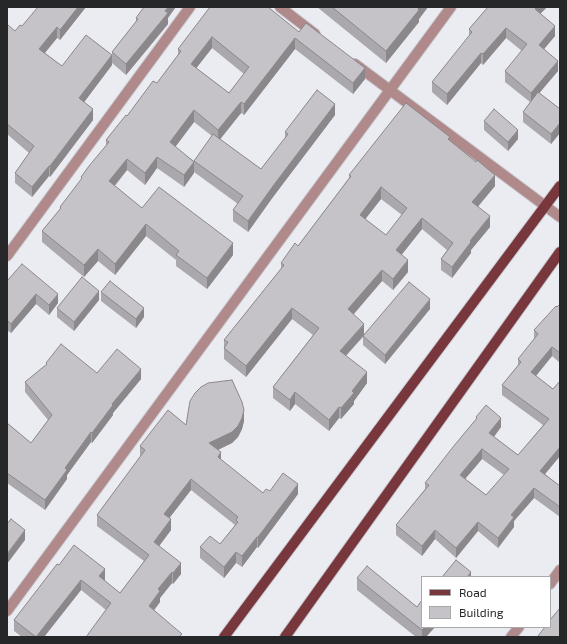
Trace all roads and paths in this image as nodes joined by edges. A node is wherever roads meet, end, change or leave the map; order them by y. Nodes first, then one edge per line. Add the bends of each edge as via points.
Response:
1 (190, 7) edge
2 (280, 7) edge
3 (451, 7) edge
4 (323, 39) edge
5 (347, 58) edge
6 (390, 90) junction
7 (560, 186) edge
8 (546, 206) junction
9 (560, 217) edge
10 (560, 252) edge
11 (7, 256) edge
12 (560, 570) edge
13 (551, 583) edge
14 (7, 611) edge
15 (518, 628) edge
16 (224, 637) edge
17 (285, 637) edge
18 (511, 637) edge

1 - 11 street
2 - 4 street
3 - 6 street
5 - 6 street
6 - 8 street
6 - 14 street
7 - 8 main road
8 - 9 street
8 - 16 main road
10 - 17 main road
12 - 13 street
15 - 18 street

